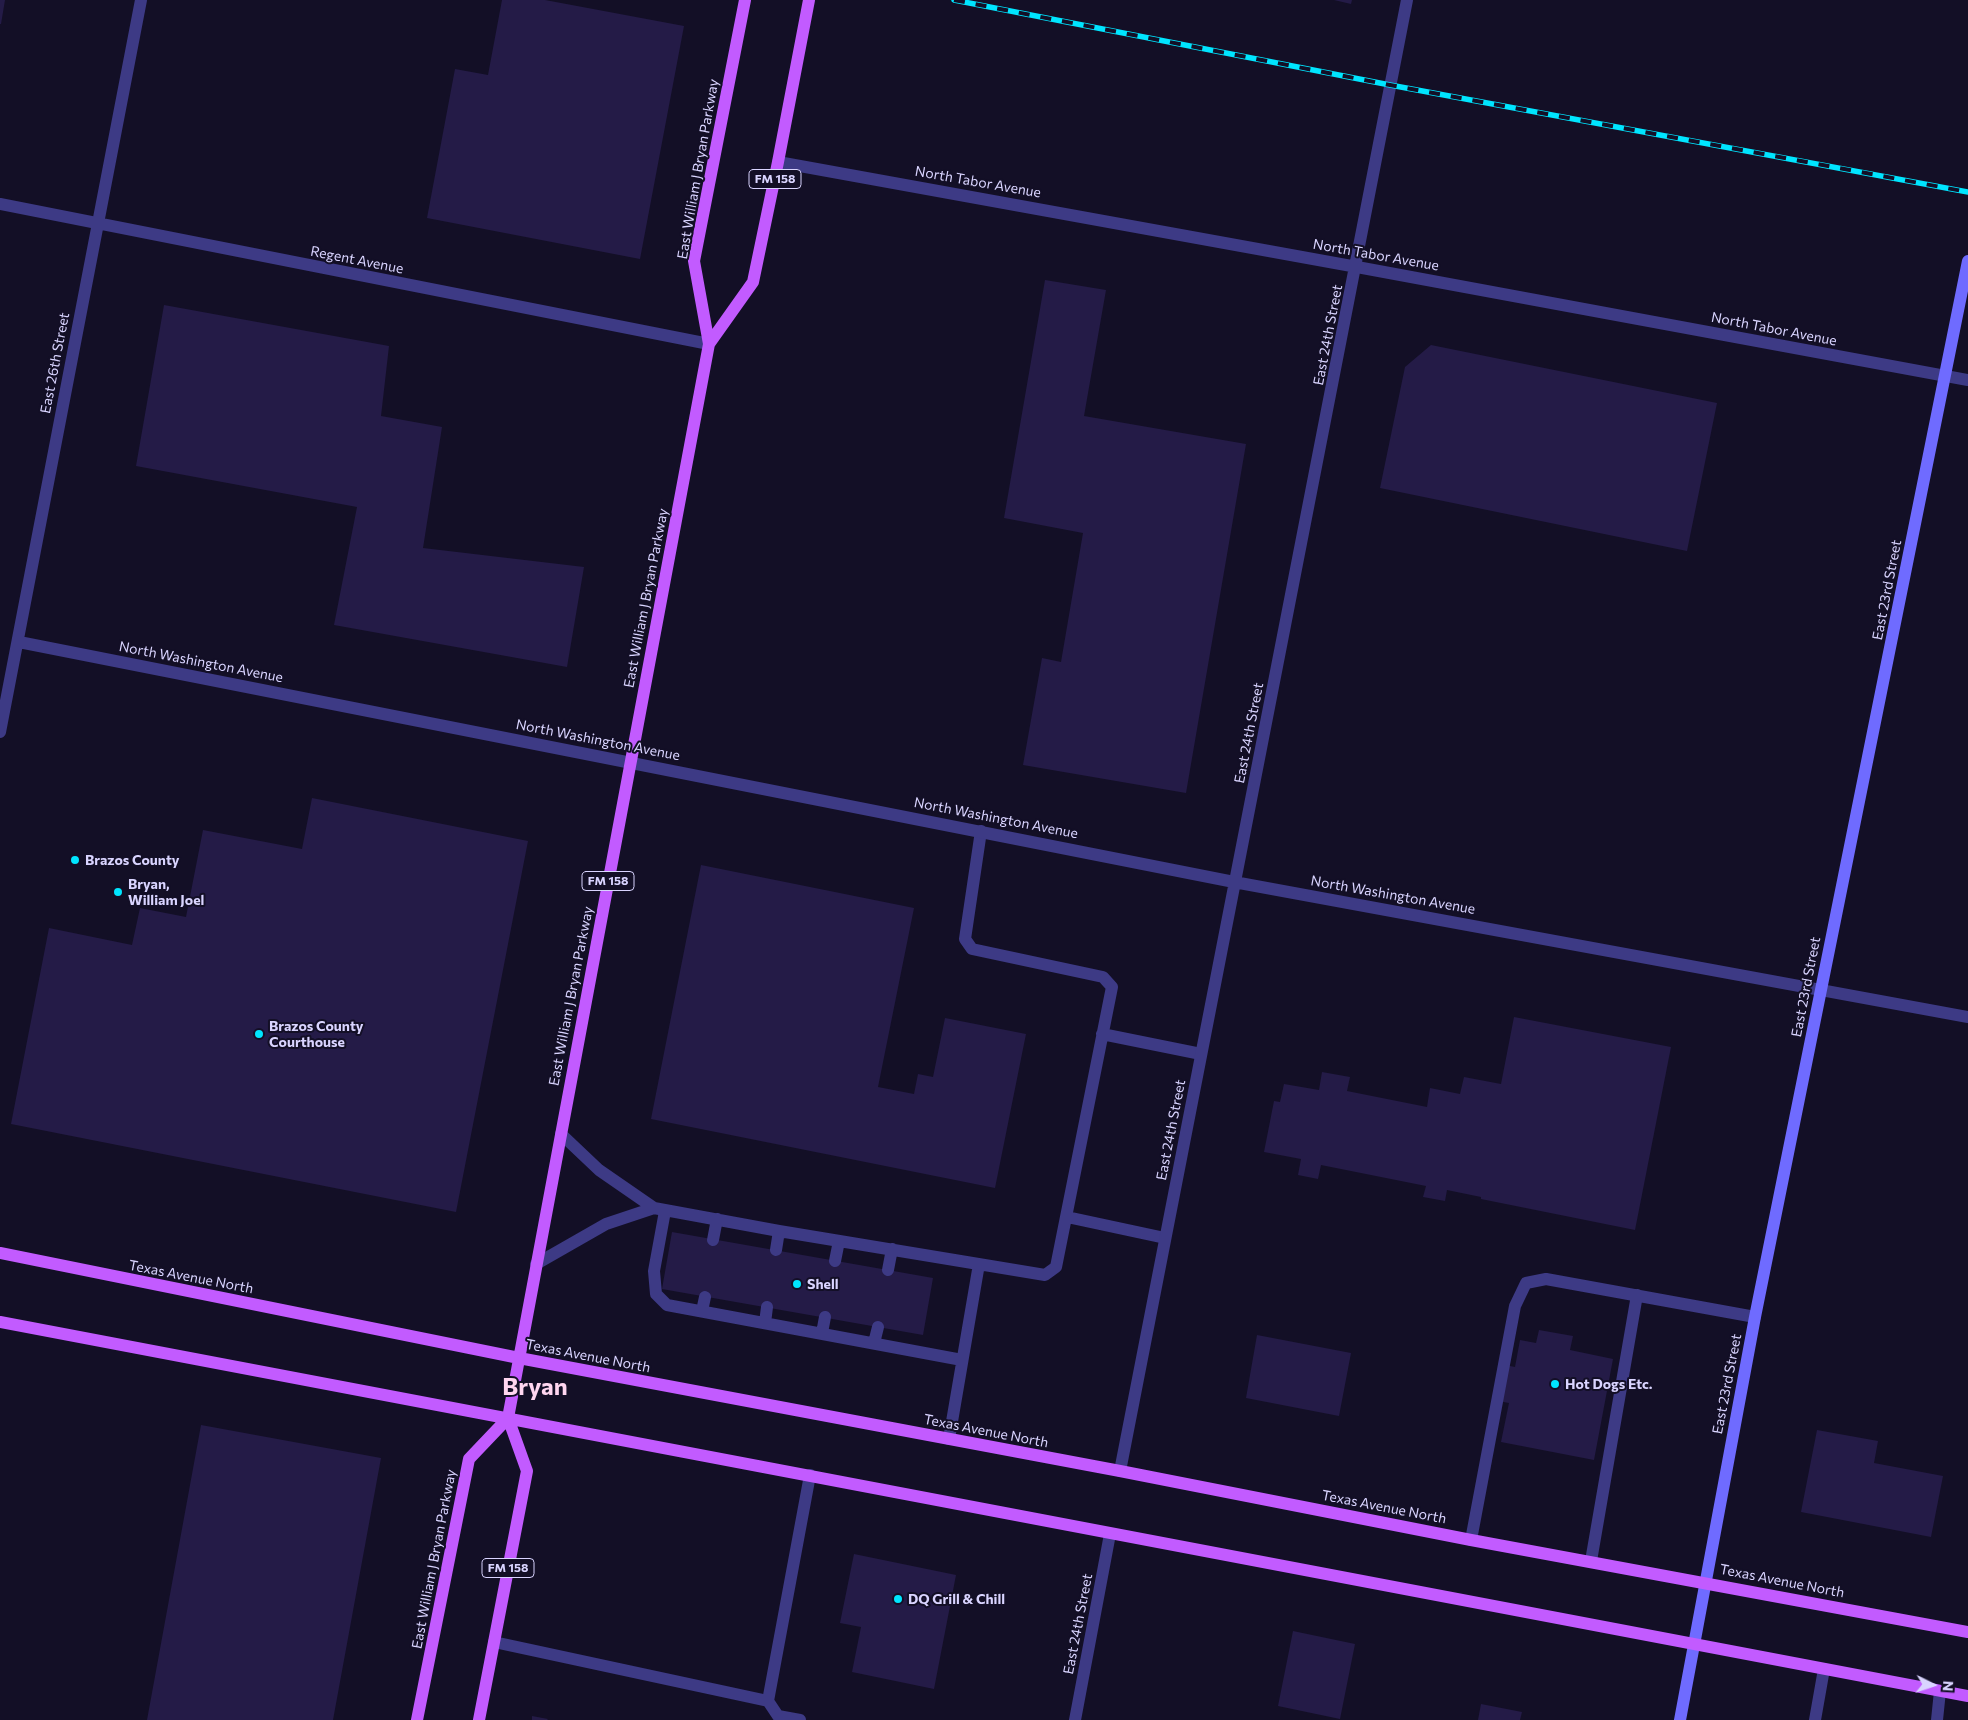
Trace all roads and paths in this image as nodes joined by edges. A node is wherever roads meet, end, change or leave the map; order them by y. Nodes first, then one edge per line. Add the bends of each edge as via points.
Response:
1 (141, 0) edge
2 (745, 0) edge
3 (809, 0) edge
4 (1407, 0) edge
5 (778, 162) junction
6 (0, 204) edge
7 (97, 224) junction
8 (1968, 261) edge
9 (1357, 267) junction
10 (709, 344) junction
11 (1945, 376) junction
12 (1968, 380) edge
13 (19, 642) junction
14 (0, 732) edge
15 (630, 762) junction
16 (981, 831) junction
17 (1234, 882) junction
18 (1821, 989) junction
19 (1968, 1017) edge
20 (1102, 1034) junction
21 (1201, 1054) junction
22 (561, 1134) junction
23 (659, 1210) junction
24 (1066, 1217) junction
25 (717, 1220) junction
26 (779, 1231) junction
27 (1165, 1238) junction
28 (713, 1240) dead end
29 (839, 1241) junction
30 (892, 1249) junction
31 (776, 1250) dead end
32 (0, 1253) edge
33 (835, 1261) dead end
34 (536, 1264) junction
35 (980, 1264) junction
36 (888, 1270) dead end
37 (1637, 1295) junction
38 (705, 1297) dead end
39 (767, 1307) dead end
40 (702, 1311) junction
41 (825, 1317) dead end
42 (1755, 1317) junction
43 (0, 1322) edge
44 (765, 1323) junction
45 (878, 1327) dead end
46 (822, 1334) junction
47 (874, 1343) junction
48 (518, 1358) junction
49 (962, 1360) junction
50 (508, 1418) junction
51 (949, 1439) junction
52 (1120, 1471) junction
53 (810, 1475) junction
54 (1110, 1534) junction
55 (1471, 1540) junction
56 (1591, 1561) junction
57 (1704, 1582) junction
58 (1968, 1632) edge
59 (494, 1642) junction
60 (1694, 1643) junction
61 (1824, 1669) junction
62 (1940, 1691) junction
63 (1968, 1696) edge
64 (768, 1701) junction
65 (418, 1720) edge
66 (479, 1720) edge
67 (800, 1720) edge
68 (1075, 1720) edge
69 (1680, 1720) edge
70 (1815, 1720) edge
71 (1937, 1720) edge

1 - 7 street, East 26th Street
2 - 10 main road, East William J Bryan Parkway / FM 158 via 694,261
3 - 5 main road, East William J Bryan Parkway / FM 158
4 - 9 street, East 24th Street
5 - 9 street, North Tabor Avenue
5 - 10 main road, East William J Bryan Parkway / FM 158 via 753,282
6 - 7 street, Regent Avenue
7 - 10 street, Regent Avenue
7 - 13 street, East 26th Street
8 - 11 street, East 23rd Street
9 - 11 street, North Tabor Avenue
9 - 17 street, East 24th Street
10 - 15 main road, East William J Bryan Parkway / FM 158
11 - 12 street, North Tabor Avenue
11 - 18 street, East 23rd Street
13 - 14 street, East 26th Street
13 - 15 street, North Washington Avenue
15 - 16 street, North Washington Avenue
15 - 22 main road, East William J Bryan Parkway / FM 158
16 - 17 street, North Washington Avenue
16 - 20 street via 965,939 972,949 1103,977 1112,987
17 - 18 street, North Washington Avenue
17 - 21 street, East 24th Street
18 - 19 street, North Washington Avenue
18 - 42 street, East 23rd Street
20 - 21 street
20 - 24 street
21 - 27 street, East 24th Street
22 - 23 street via 599,1170
22 - 34 main road, East William J Bryan Parkway / FM 158
23 - 25 street
23 - 34 street via 606,1224
23 - 40 street via 654,1271 656,1294 667,1305
24 - 27 street
24 - 35 street via 1056,1267 1045,1275
25 - 26 street
25 - 28 street
26 - 29 street
26 - 31 street
27 - 52 street, East 24th Street
29 - 30 street
29 - 33 street
30 - 35 street
30 - 36 street
32 - 48 main road, Texas Avenue North
34 - 48 main road, East William J Bryan Parkway / FM 158
35 - 49 street
37 - 42 street
37 - 55 street via 1546,1279 1526,1283 1515,1306
37 - 56 street
38 - 40 street
39 - 44 street
40 - 44 street
41 - 46 street
42 - 57 street, East 23rd Street
43 - 50 main road
44 - 46 street
45 - 47 street
46 - 47 street
47 - 49 street
48 - 50 main road, East William J Bryan Parkway / FM 158
48 - 51 main road, Texas Avenue North
49 - 51 street
50 - 53 main road
50 - 59 main road, East William J Bryan Parkway / FM 158 via 527,1471
50 - 65 main road, East William J Bryan Parkway via 469,1459
51 - 52 main road, Texas Avenue North
52 - 55 main road, Texas Avenue North
53 - 54 main road
53 - 64 street
54 - 60 main road
54 - 68 street, East 24th Street
55 - 56 main road, Texas Avenue North
56 - 57 main road, Texas Avenue North
57 - 58 main road, Texas Avenue North
57 - 60 street, East 23rd Street
59 - 64 street
59 - 66 main road, East William J Bryan Parkway / FM 158
60 - 61 main road
60 - 69 street, East 23rd Street
61 - 62 main road
61 - 70 street
62 - 63 main road
62 - 71 street
64 - 67 street via 778,1716

